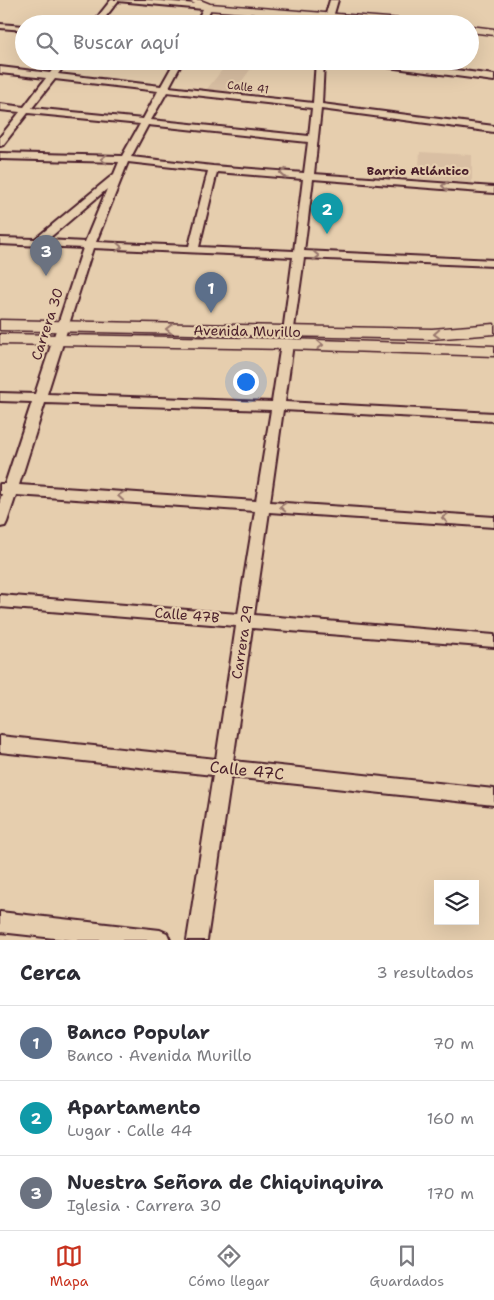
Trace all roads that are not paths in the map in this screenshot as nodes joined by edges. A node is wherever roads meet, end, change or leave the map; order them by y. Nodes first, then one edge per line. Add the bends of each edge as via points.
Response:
1 (115, 0) edge
2 (121, 0) edge
3 (192, 0) edge
4 (334, 0) edge
5 (208, 7) junction
6 (103, 15) edge
7 (204, 15) edge
8 (282, 15) edge
9 (330, 15) edge
10 (0, 26) edge
11 (15, 27) edge
12 (479, 30) edge
13 (494, 32) edge
14 (0, 70) edge
15 (56, 70) edge
16 (174, 70) edge
17 (319, 70) edge
18 (433, 70) edge
19 (51, 76) junction
20 (494, 78) edge
21 (164, 89) junction
22 (317, 106) junction
23 (0, 107) edge
24 (24, 110) junction
25 (145, 122) junction
26 (494, 129) edge
27 (311, 139) junction
28 (0, 143) edge
29 (0, 156) edge
30 (125, 159) junction
31 (212, 169) junction
32 (119, 174) junction
33 (307, 175) junction
34 (494, 190) edge
35 (0, 240) edge
36 (38, 242) junction
37 (90, 245) junction
38 (193, 251) junction
39 (298, 255) junction
40 (494, 263) edge
41 (0, 325) edge
42 (494, 329) edge
43 (60, 334) junction
44 (288, 338) junction
45 (0, 339) edge
46 (494, 352) edge
47 (0, 397) edge
48 (40, 398) junction
49 (278, 406) junction
50 (494, 417) edge
51 (5, 489) edge
52 (263, 505) junction
53 (0, 522) edge
54 (494, 522) edge
55 (0, 601) edge
56 (246, 620) junction
57 (494, 641) edge
58 (0, 744) edge
59 (223, 768) junction
60 (494, 797) edge
61 (0, 922) edge
62 (160, 940) edge
63 (198, 940) edge

1 - 6 street
2 - 5 street
3 - 5 main road
4 - 9 street
5 - 7 street
5 - 8 main road
10 - 11 street
12 - 13 main road
14 - 19 street, Calle 41
15 - 19 street
16 - 21 street, Carrera 30
17 - 22 street, Carrera 29
18 - 20 street
19 - 21 street, Calle 41
19 - 24 street
21 - 22 street, Calle 41
21 - 25 street, Carrera 30
22 - 26 street, Calle 41
22 - 27 street, Carrera 29
23 - 24 street
24 - 25 street
24 - 28 street
25 - 27 street
25 - 30 street, Carrera 30
27 - 33 street, Carrera 29
30 -> 29 street
30 - 31 street
30 - 32 street, Carrera 30
33 -> 31 street
31 - 38 street
32 - 36 street
32 - 37 street, Carrera 30
34 -> 33 street
33 - 39 street, Carrera 29
35 - 36 street
36 - 37 street
37 -> 38 street
37 - 43 street, Carrera 30
38 - 39 street
39 -> 40 street
39 - 44 street, Carrera 29
41 - 43 main road, Avenida Murillo
42 -> 44 main road, Avenida Murillo
43 - 44 main road, Avenida Murillo
43 - 45 main road, Avenida Murillo
43 - 48 street, Carrera 30
44 -> 46 main road, Avenida Murillo
44 - 49 street, Carrera 29
47 - 48 street
48 - 49 street
48 - 51 street, Carrera 30
49 - 50 street
49 - 52 street, Carrera 29
52 -> 51 street
51 - 53 street, Carrera 30
54 -> 52 street
52 - 56 street, Carrera 29
55 - 56 street, Calle 47B
56 - 57 street, Calle 47B
56 - 59 street, Carrera 29
58 - 59 street, Calle 47C
59 - 60 street, Calle 47C
59 - 63 street, Carrera 29
61 - 62 street

